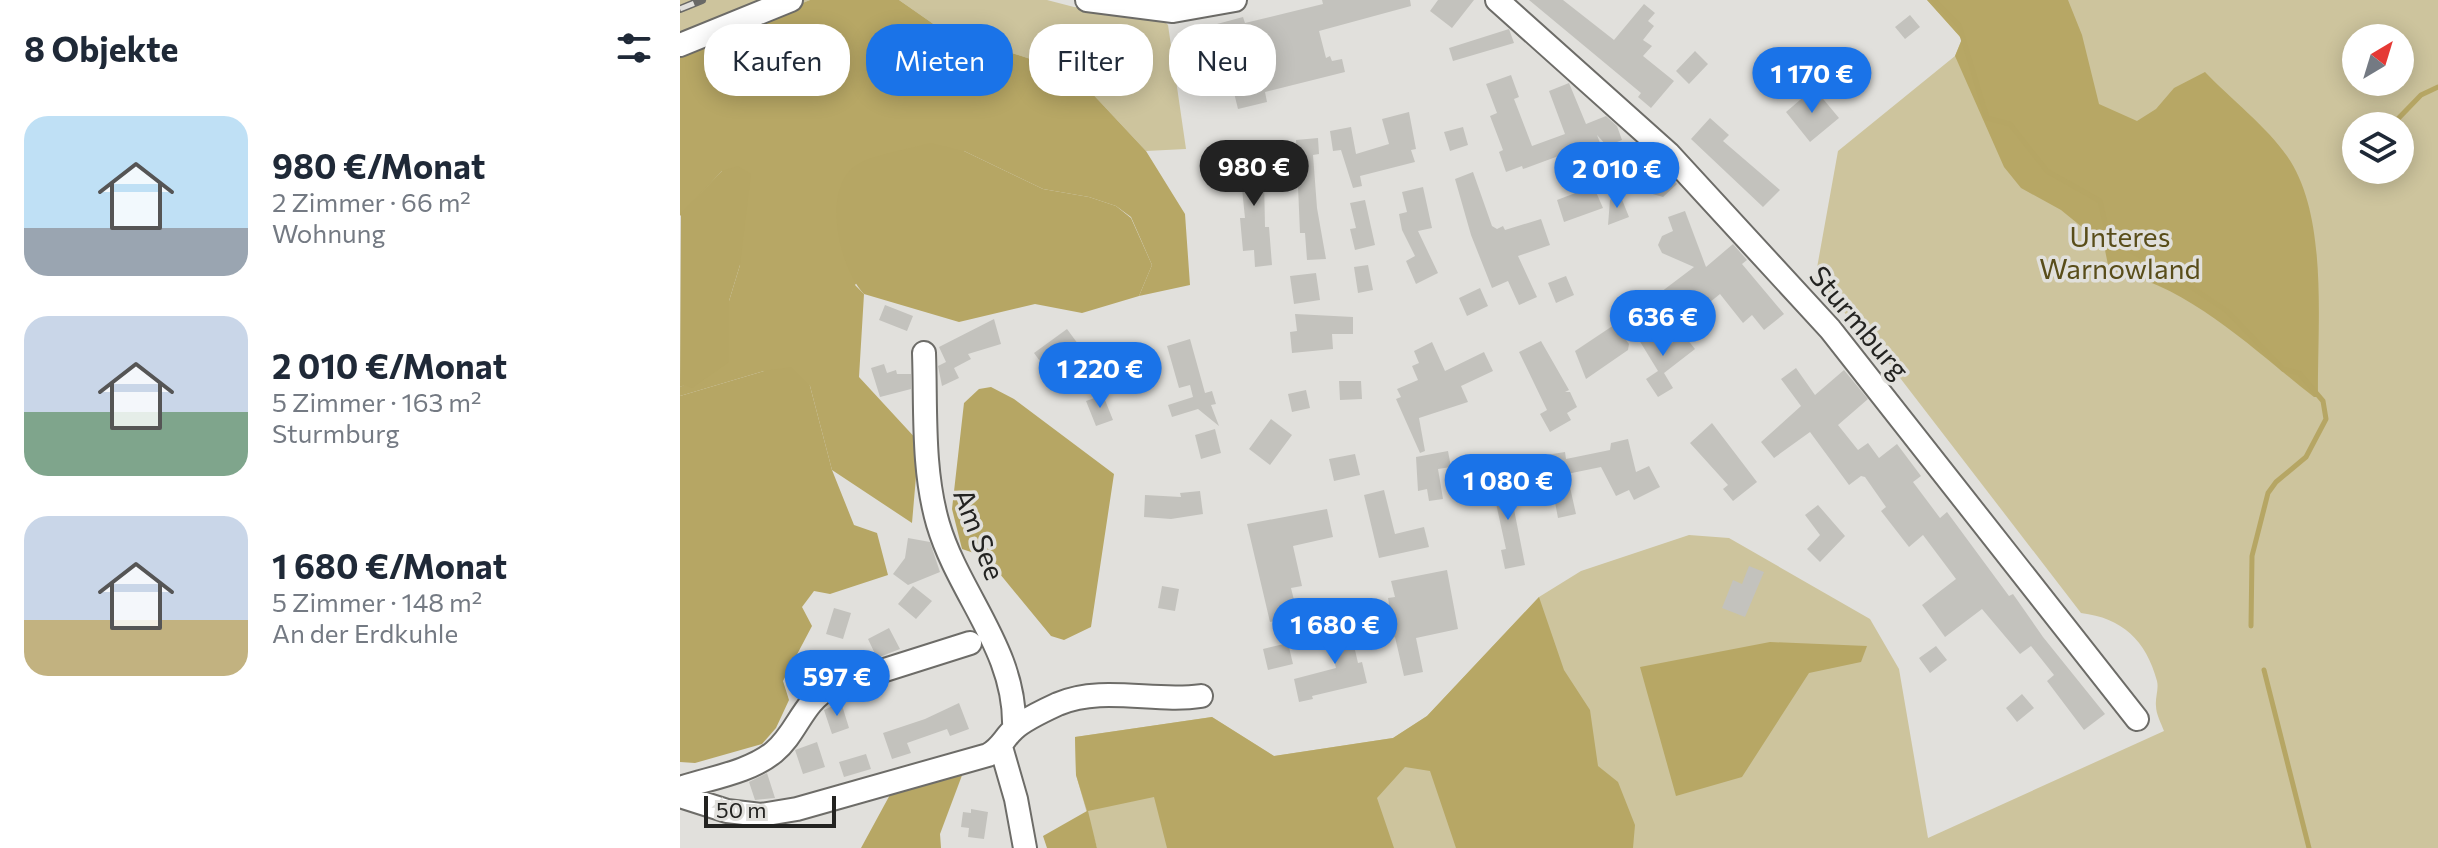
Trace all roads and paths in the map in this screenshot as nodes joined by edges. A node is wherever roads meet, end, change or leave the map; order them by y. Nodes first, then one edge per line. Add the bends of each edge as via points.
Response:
1 (791, 0) edge
2 (1087, 0) edge
3 (1235, 0) edge
4 (1497, 0) edge
5 (680, 45) edge
6 (924, 353) dead end
7 (970, 643) dead end
8 (1201, 696) dead end
9 (2137, 719) dead end
10 (1008, 738) junction
11 (680, 788) edge
12 (680, 796) edge
13 (1025, 848) edge

1 - 5 street
2 - 3 street via 1173,11
4 - 9 street, Sturmburg via 1669,154 1830,329
6 - 10 street, Am See via 930,490 939,527 1010,681 1015,705
7 - 11 street via 831,687 805,707 775,752
8 - 10 street via 1174,700 1086,695 1059,704
10 - 12 street via 988,755 954,766 761,815
10 - 13 street, Am See

